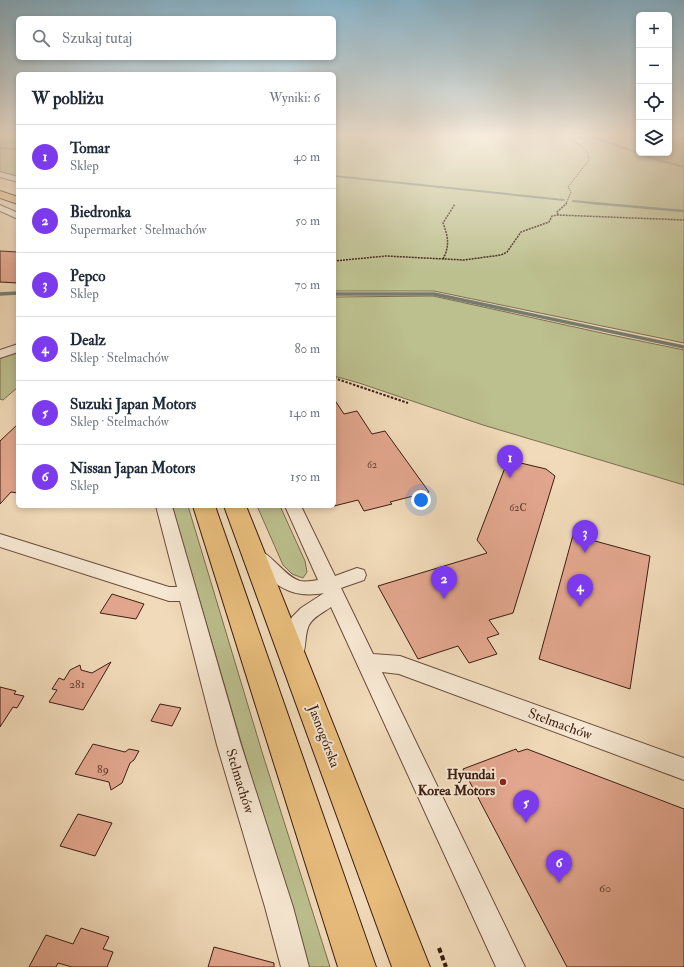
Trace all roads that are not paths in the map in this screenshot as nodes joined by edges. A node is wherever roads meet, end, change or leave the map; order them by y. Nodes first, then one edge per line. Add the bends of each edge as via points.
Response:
1 (0, 186) edge
2 (16, 191) edge
3 (0, 194) edge
4 (16, 200) edge
5 (0, 208) edge
6 (16, 215) edge
7 (16, 349) edge
8 (0, 354) edge
9 (165, 508) edge
10 (205, 508) edge
11 (236, 508) edge
12 (294, 508) edge
13 (0, 540) edge
14 (254, 554) junction
15 (357, 575) dead end
16 (333, 590) junction
17 (187, 594) junction
18 (294, 658) junction
19 (368, 662) junction
20 (684, 769) edge
21 (295, 967) edge
22 (357, 967) edge
23 (411, 967) edge
24 (511, 967) edge

1 - 2 main road
3 - 4 main road
5 - 6 street
7 - 8 street
9 - 17 street, Stelmachów
10 - 22 main road
11 - 14 main road, Jasnogórska
12 - 16 street
13 - 17 street via 169,594
14 - 16 street via 295,587
14 - 18 main road, Jasnogórska
15 - 16 street
16 - 18 street via 299,624
16 - 19 street
17 - 21 street, Stelmachów
18 - 23 main road, Jasnogórska
19 - 20 street, Stelmachów via 400,665
19 - 24 street

